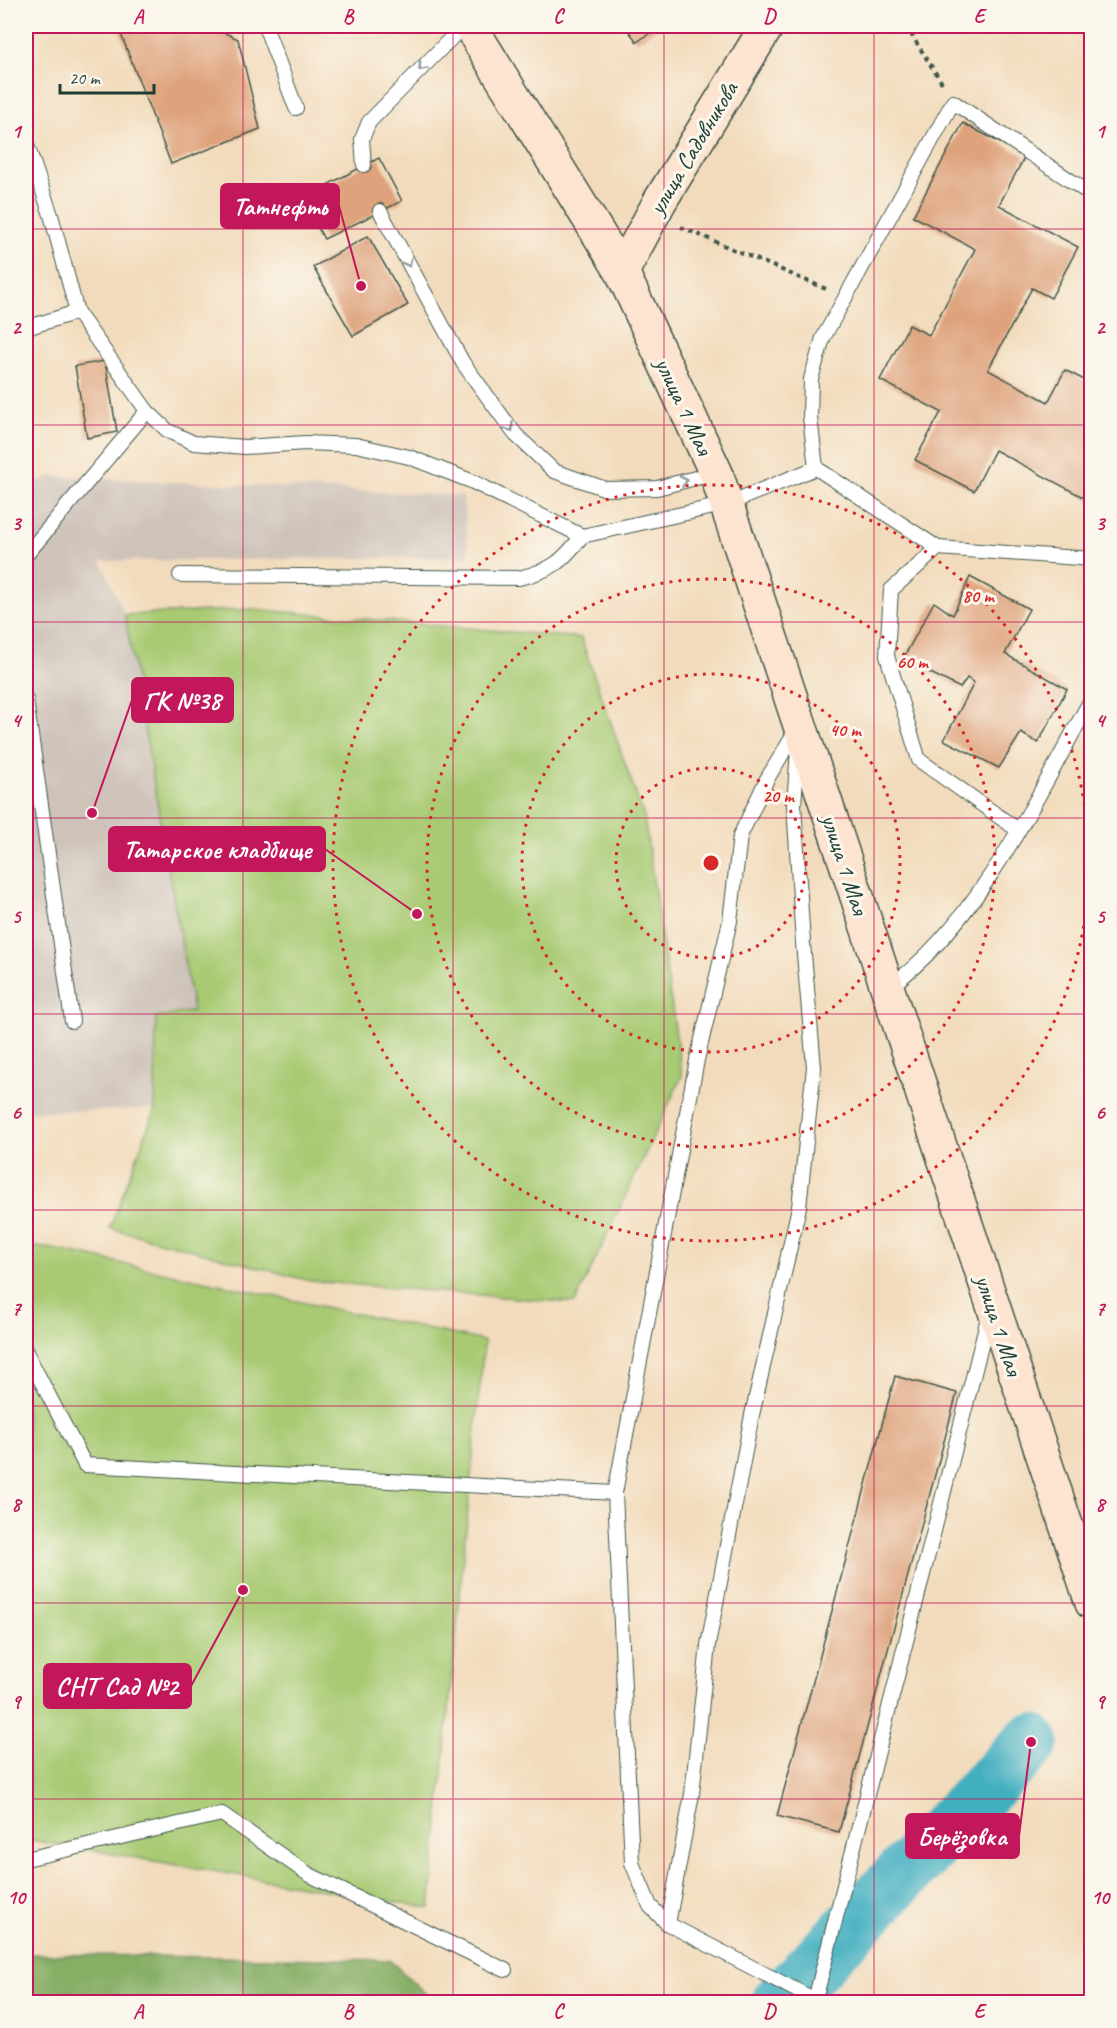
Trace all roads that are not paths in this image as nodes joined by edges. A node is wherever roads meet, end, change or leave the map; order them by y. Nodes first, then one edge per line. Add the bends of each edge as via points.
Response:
1 (265, 26) edge
2 (463, 26) edge
3 (470, 26) edge
4 (767, 26) edge
5 (296, 108) dead end
6 (26, 142) edge
7 (364, 165) dead end
8 (1092, 195) edge
9 (380, 211) dead end
10 (622, 272) junction
11 (77, 312) junction
12 (26, 328) edge
13 (147, 411) junction
14 (816, 468) junction
15 (716, 473) junction
16 (727, 504) junction
17 (582, 536) junction
18 (938, 548) junction
19 (26, 555) edge
20 (1092, 559) edge
21 (180, 575) dead end
22 (1092, 698) edge
23 (26, 700) edge
24 (799, 726) junction
25 (1018, 830) junction
26 (887, 989) junction
27 (72, 1021) dead end
28 (992, 1302) junction
29 (26, 1352) edge
30 (615, 1493) junction
31 (1092, 1604) edge
32 (26, 1859) edge
33 (668, 1924) junction
34 (506, 1970) dead end
35 (817, 2001) edge

1 - 5 lane
2 -> 7 lane via 369,122 362,139
3 - 10 main road, улица 1 Мая
4 - 10 main road, улица Садовникова via 660,201
6 - 11 lane
8 - 14 lane via 953,102 823,338 811,379 810,417
9 -> 15 lane via 463,363 514,435 554,471 606,489 657,488
10 - 15 main road, улица 1 Мая
11 - 12 lane
11 - 13 lane
13 - 17 lane via 168,431 194,443 245,447 356,445 409,457 471,481
13 - 19 lane
14 - 16 lane
14 - 18 lane
15 - 16 main road, улица 1 Мая
16 - 17 lane
16 - 24 main road, улица 1 Мая
17 - 21 lane via 564,559 545,572 519,578
18 - 20 lane
18 - 25 lane via 891,590 888,656 919,760
22 - 25 lane
23 - 27 lane
24 - 26 main road, улица 1 Мая
24 - 30 lane via 767,779 740,836 730,921 697,1060
24 - 33 lane via 794,805 814,1067 802,1184 708,1645 692,1794
25 - 26 lane via 957,921 912,971
26 - 28 main road, улица 1 Мая
28 - 31 main road, улица 1 Мая
28 - 35 lane
29 - 30 lane via 85,1465
30 - 33 lane via 632,1863 650,1906
32 - 34 lane via 222,1814 309,1874
33 - 35 lane

